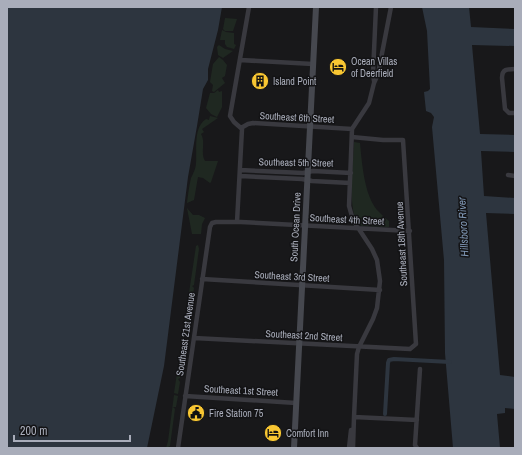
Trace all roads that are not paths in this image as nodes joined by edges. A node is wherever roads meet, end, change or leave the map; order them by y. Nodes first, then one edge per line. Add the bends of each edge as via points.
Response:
1 (249, 7) edge
2 (316, 7) edge
3 (376, 7) edge
4 (391, 7) edge
5 (240, 60) junction
6 (314, 64) junction
7 (515, 69) edge
8 (374, 83) junction
9 (515, 113) edge
10 (311, 126) junction
11 (241, 128) junction
12 (352, 129) junction
13 (352, 137) junction
14 (240, 170) junction
15 (308, 172) junction
16 (351, 173) junction
17 (508, 175) dead end
18 (240, 176) junction
19 (515, 176) edge
20 (308, 180) junction
21 (350, 184) junction
22 (237, 222) junction
23 (212, 223) joint
24 (305, 226) junction
25 (358, 228) junction
26 (410, 231) junction
27 (202, 279) junction
28 (302, 286) junction
29 (380, 290) junction
30 (194, 338) junction
31 (300, 344) junction
32 (359, 347) junction
33 (414, 347) joint
34 (420, 369) dead end
35 (185, 396) junction
36 (296, 403) junction
37 (354, 417) junction
38 (417, 420) junction
39 (178, 448) edge
40 (294, 448) edge
41 (349, 448) edge
42 (354, 448) edge
43 (417, 448) edge

1 - 5 street
2 - 6 main road, South Ocean Drive
3 - 8 street
4 - 8 street
5 - 6 street
5 - 11 street via 230,116
6 - 10 main road, South Ocean Drive
7 - 9 street via 504,70 502,78 506,112
8 - 12 street via 370,103
10 - 11 street, Southeast 6th Street via 248,124
10 - 12 street, Southeast 6th Street
10 - 15 main road, South Ocean Drive
11 - 14 street
12 - 13 street
13 - 16 street
13 - 26 street, Southeast 18th Avenue via 403,140
14 - 15 street, Southeast 5th Street
14 - 18 street
15 - 16 street, Southeast 5th Street
15 - 20 main road, South Ocean Drive
16 - 21 street
17 - 19 street
18 - 20 street, Southeast 5th Street
18 - 22 street
20 - 21 street, Southeast 5th Street
20 - 24 main road, South Ocean Drive
21 - 25 street via 349,206
22 - 23 street, Southeast 4th Street
22 - 24 street, Southeast 4th Street
23 - 27 street, Southeast 21st Avenue
24 - 25 street, Southeast 4th Street
24 - 28 main road, South Ocean Drive
25 - 26 street, Southeast 4th Street
25 - 29 street via 377,260
26 - 33 street, Southeast 18th Avenue via 416,344
27 - 28 street, Southeast 3rd Street
27 - 30 street, Southeast 21st Avenue
28 - 29 street, Southeast 3rd Street
28 - 31 main road, South Ocean Drive
29 - 32 street via 373,319
30 - 31 street, Southeast 2nd Street
30 - 35 street, Southeast 21st Avenue
31 - 32 street, Southeast 2nd Street
31 - 36 main road, South Ocean Drive
32 - 33 street, Southeast 2nd Street
32 - 37 street via 356,358
34 - 38 street
35 - 36 street, Southeast 1st Street
35 - 39 street, Southeast 21st Avenue
36 - 40 main road, South Ocean Drive
37 - 38 street
37 - 41 street
37 - 42 street
38 - 43 street

